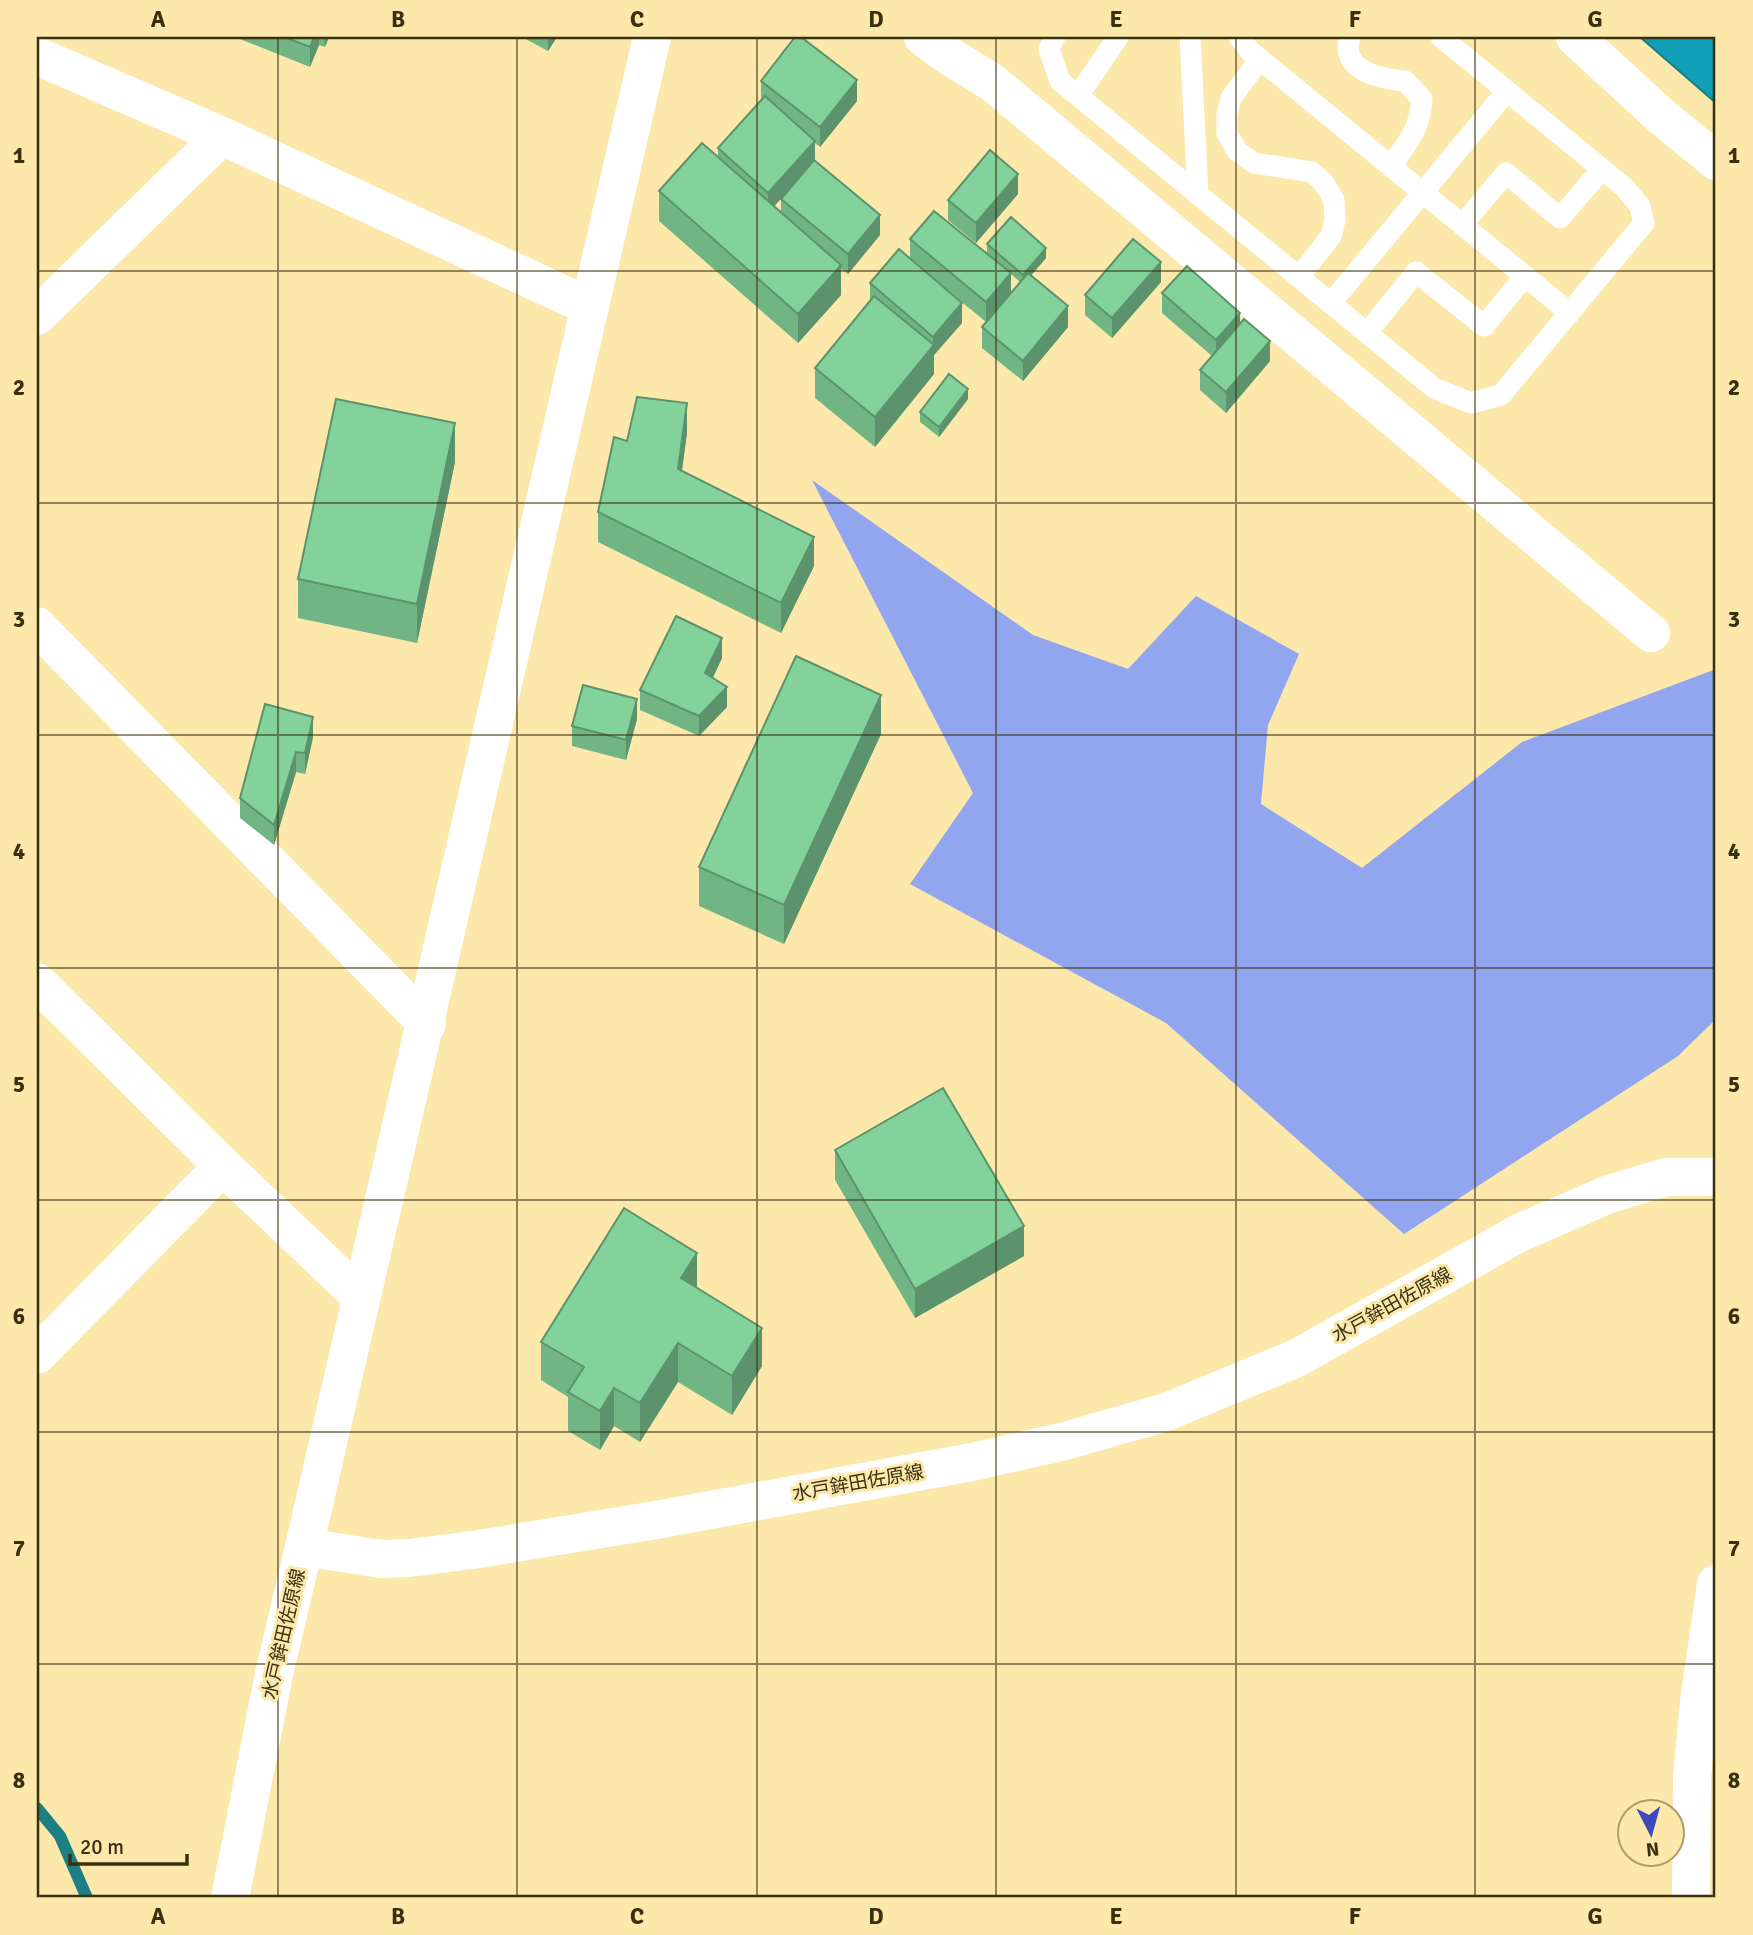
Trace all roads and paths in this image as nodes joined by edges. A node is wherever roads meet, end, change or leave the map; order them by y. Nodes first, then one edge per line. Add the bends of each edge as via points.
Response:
1 (652, 37) edge
2 (923, 37) edge
3 (1055, 37) edge
4 (1118, 37) edge
5 (1190, 37) edge
6 (1239, 37) edge
7 (1350, 37) edge
8 (1441, 37) edge
9 (1575, 37) edge
10 (37, 56) edge
11 (1260, 59) junction
12 (1507, 91) junction
13 (1077, 96) junction
14 (222, 136) junction
15 (1716, 161) edge
16 (1391, 166) junction
17 (1602, 169) junction
18 (1423, 192) junction
19 (1198, 195) junction
20 (1462, 225) junction
21 (1525, 276) junction
22 (1299, 277) junction
23 (1331, 303) junction
24 (588, 306) junction
25 (1570, 313) junction
26 (37, 316) edge
27 (1367, 333) junction
28 (37, 626) edge
29 (1651, 633) dead end
30 (37, 982) edge
31 (427, 1024) junction
32 (223, 1166) junction
33 (1716, 1177) edge
34 (361, 1297) junction
35 (37, 1355) edge
36 (304, 1547) junction
37 (1716, 1584) edge
38 (230, 1898) edge
39 (1691, 1898) edge

1 - 24 main road
2 - 29 main road via 993,83
3 - 13 lane via 1049,49 1060,81
4 - 13 lane
5 - 19 lane
6 - 11 lane
7 - 16 lane via 1352,58 1362,71 1405,81 1422,99 1413,135
8 - 12 lane
9 - 15 main road
10 - 14 main road
11 - 16 lane
11 - 22 lane via 1231,98 1227,133 1237,150 1254,163 1312,172 1334,200 1331,236
12 - 17 lane
12 - 18 lane
13 - 19 lane
14 - 24 main road
14 - 26 main road
16 - 18 lane
17 - 20 lane via 1560,218 1506,173
17 - 25 lane via 1640,206 1644,223
18 - 20 lane
18 - 23 lane
19 - 22 lane
20 - 21 lane
21 - 25 lane
21 - 27 lane via 1484,326 1416,272
22 - 23 lane
23 - 27 lane
24 - 31 main road
25 - 27 lane via 1502,396 1471,402 1434,388
28 - 31 main road
30 - 32 main road
31 - 34 main road
32 - 34 main road
32 - 35 main road
33 - 36 main road, 水戸鉾田佐原線 via 1666,1177 1609,1194 1519,1233 1297,1358 1166,1412 1065,1441 684,1516 473,1550 381,1559
34 - 36 main road
36 - 38 main road, 水戸鉾田佐原線
37 - 39 main road via 1692,1778

